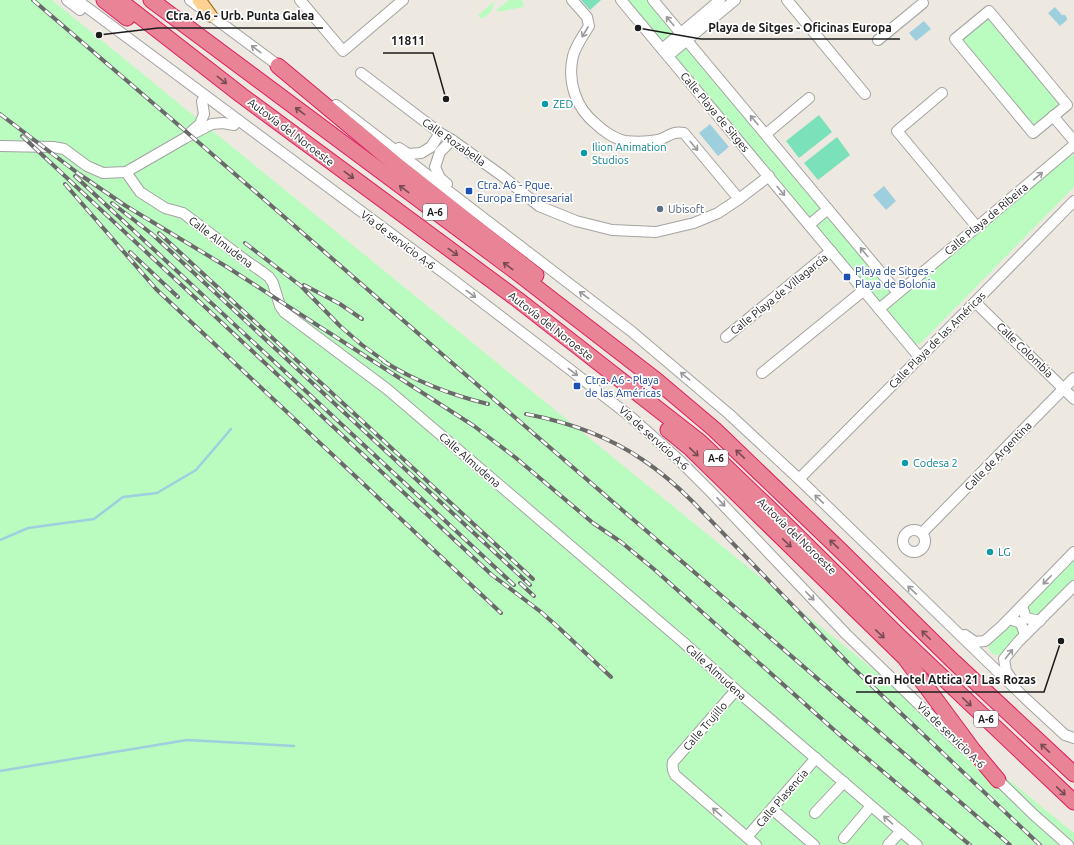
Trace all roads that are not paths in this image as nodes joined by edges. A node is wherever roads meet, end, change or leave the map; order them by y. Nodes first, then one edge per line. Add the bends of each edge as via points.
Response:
1 (67, 0) edge
2 (77, 0) edge
3 (104, 0) edge
4 (119, 0) edge
5 (151, 0) edge
6 (190, 0) edge
7 (199, 0) edge
8 (300, 0) edge
9 (403, 0) edge
10 (572, 0) edge
11 (621, 0) edge
12 (653, 0) edge
13 (720, 0) edge
14 (735, 0) edge
15 (787, 0) edge
16 (924, 1) edge
17 (210, 16) junction
18 (683, 37) junction
19 (878, 40) dead end
20 (665, 52) junction
21 (191, 56) junction
22 (278, 66) junction
23 (361, 74) dead end
24 (942, 93) dead end
25 (865, 94) dead end
26 (809, 98) dead end
27 (202, 101) junction
28 (331, 102) junction
29 (1053, 116) junction
30 (234, 125) junction
31 (440, 133) junction
32 (766, 134) junction
33 (185, 138) junction
34 (452, 140) junction
35 (1074, 141) edge
36 (1074, 145) edge
37 (0, 146) edge
38 (294, 162) junction
39 (126, 172) junction
40 (769, 176) junction
41 (739, 199) junction
42 (1074, 201) edge
43 (828, 209) junction
44 (809, 225) junction
45 (977, 228) junction
46 (510, 239) junction
47 (831, 251) junction
48 (864, 290) junction
49 (898, 293) junction
50 (517, 299) junction
51 (975, 302) junction
52 (879, 309) junction
53 (726, 337) dead end
54 (920, 358) junction
55 (762, 373) dead end
56 (1074, 378) edge
57 (1064, 389) junction
58 (1074, 399) edge
59 (714, 429) junction
60 (799, 480) junction
61 (922, 533) dead end
62 (1074, 552) edge
63 (1074, 586) edge
64 (1022, 606) junction
65 (1009, 619) junction
66 (1040, 621) junction
67 (950, 627) junction
68 (1025, 635) junction
69 (736, 690) junction
70 (1026, 699) junction
71 (1069, 736) edge
72 (816, 758) junction
73 (1074, 774) edge
74 (998, 780) junction
75 (844, 782) junction
76 (1074, 802) edge
77 (871, 806) junction
78 (772, 809) junction
79 (815, 814) dead end
80 (901, 831) junction
81 (747, 837) junction
82 (844, 838) dead end
83 (756, 845) edge
84 (814, 845) edge
85 (888, 845) edge
86 (917, 845) edge
87 (1068, 845) edge

1 - 27 street
2 - 38 street, Vía de servicio A-6
3 - 21 highway via 148,34
4 - 21 highway, Autovía del Noroeste / A-6
59 -> 5 highway, Autovía del Noroeste / A-6 via 656,380 515,271
6 - 17 street
7 - 17 main road
8 - 9 street via 343,51
10 -> 41 street via 587,17 589,26 573,55 571,73 573,90 579,105 589,118 604,131 623,140 641,142 658,140 676,132 684,133
11 - 20 street, Calle Playa de Sitges
18 -> 12 street
13 - 18 street
14 - 18 street
15 - 25 street
16 - 19 street
22 -> 17 street
18 - 20 street
32 -> 18 street
20 - 40 street, Calle Playa de Sitges
21 -> 50 highway, Autovía del Noroeste / A-6
22 - 28 street
22 - 59 highway via 399,167 658,369 688,395
23 - 31 street, Calle Rozabella
24 - 45 street via 897,131
26 - 32 street
27 - 30 street
27 - 33 street via 204,114 200,124
28 - 31 street via 408,154 421,153 430,147
28 - 46 street
29 - 29 street via 1067,105 988,11 954,39 1033,133
29 - 35 street
30 - 33 street via 212,124
30 - 38 street
31 - 34 street, Calle Rozabella
32 - 43 street
33 - 39 street
34 - 41 street, Calle Rozabella via 539,206 576,221 612,230 656,232 694,223 718,213
34 - 46 street via 440,152 435,166 440,178
45 -> 36 street, Calle Playa de Ribeira
37 - 39 street via 64,149 87,166 103,173
38 -> 74 street, Vía de servicio A-6 via 452,279 631,417 679,460 846,634
39 - 69 street, Calle Almudena via 140,192 165,208 183,213 261,270 273,283 284,312 387,389
40 - 41 street, Calle Rozabella
40 -> 44 street, Calle Playa de Sitges
42 - 51 street, Calle Playa de las Américas
43 - 44 street
49 -> 43 street
44 - 47 street, Calle Playa de Sitges
45 - 49 street, Calle Playa de Ribeira
60 -> 46 street via 729,414 631,331
47 - 48 street, Calle Playa de Sitges
47 - 53 street, Calle Playa de Villagarcía
48 - 52 street, Calle Playa de Sitges
48 - 55 street
49 - 52 street, Calle Playa de Ribeira
50 -> 74 highway via 544,331 690,448 905,658
50 -> 76 highway, Autovía del Noroeste / A-6 via 700,442 910,647
51 - 54 street, Calle Playa de las Américas
51 - 57 street, Calle Colombia
52 - 54 street, Calle Playa de Sitges
54 - 60 street, Calle Playa de las Américas
56 - 57 street, Calle de Argentina
57 - 58 street, Calle Colombia
57 - 61 street, Calle de Argentina
73 -> 59 highway, Autovía del Noroeste / A-6 via 954,662
67 -> 60 street
62 -> 64 street
63 - 66 street
64 - 65 street
64 - 66 street via 1026,618
65 - 67 street via 986,641 975,642
65 - 68 street via 1021,623
66 - 68 street
67 - 70 street
70 -> 68 street via 1006,671 1004,659
69 - 72 street, Calle Almudena
81 -> 69 street, Calle Trujillo via 675,775 672,767 673,762
70 - 71 street
72 - 75 street, Calle Almudena
72 - 78 street, Calle Plasencia
74 - 87 street, Vía de servicio A-6
75 - 77 street, Calle Almudena
75 - 79 street
80 -> 77 street, Calle Almudena
77 - 82 street
78 - 81 street, Calle Plasencia
78 - 84 street
80 - 85 street
80 - 86 street, Calle Almudena
81 - 83 street

